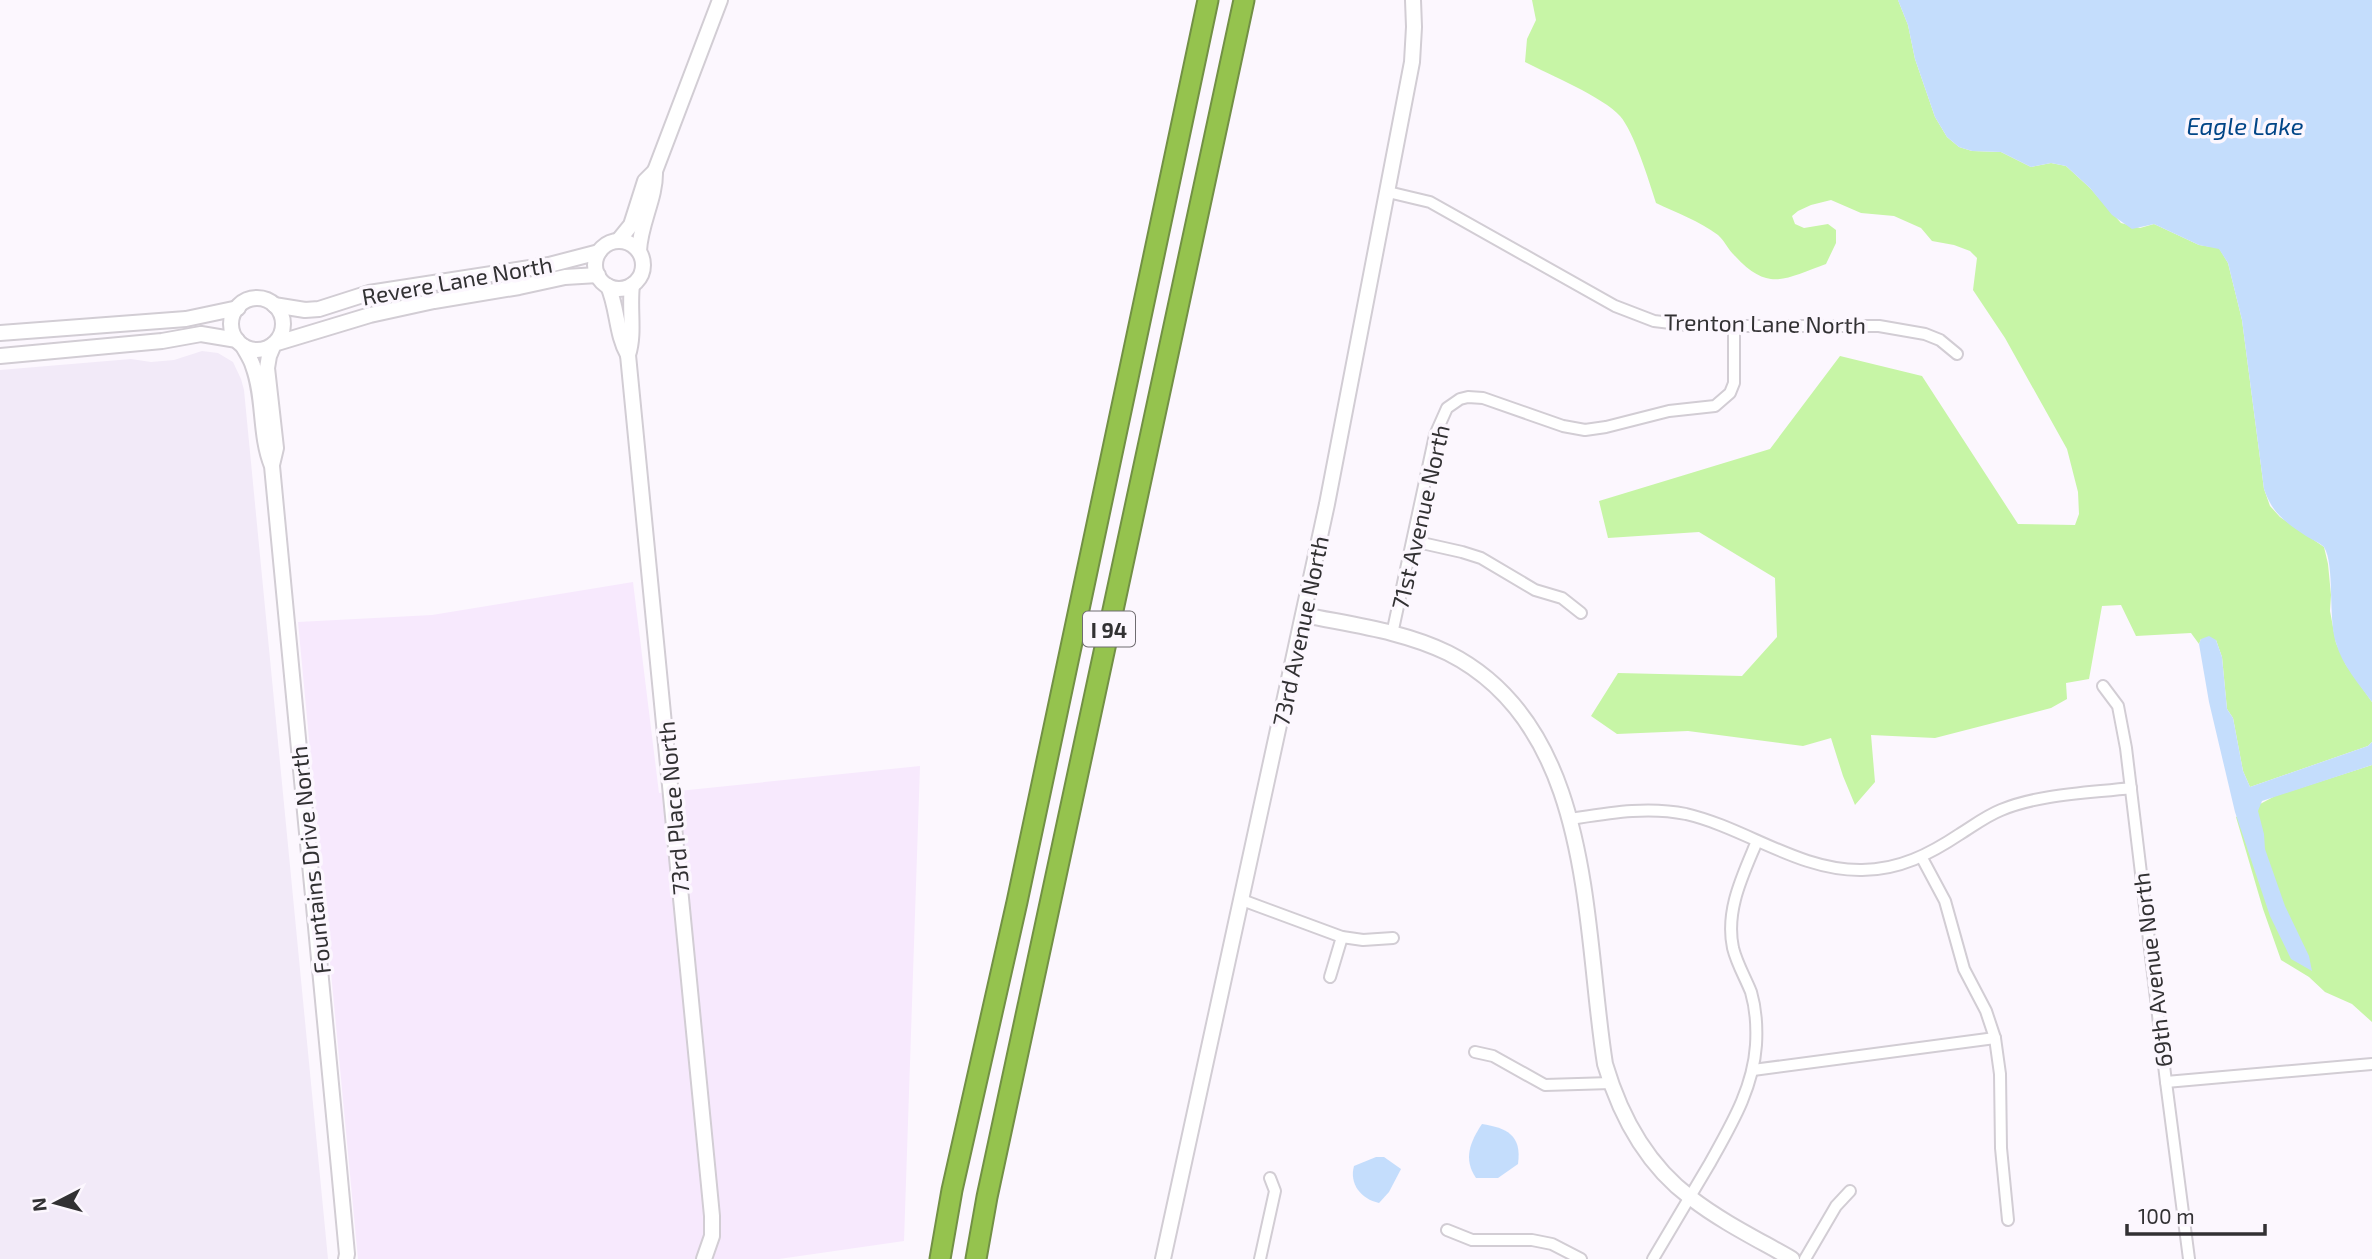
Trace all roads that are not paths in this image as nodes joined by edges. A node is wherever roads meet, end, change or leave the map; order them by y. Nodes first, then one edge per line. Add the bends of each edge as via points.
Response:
1 (720, 0) edge
2 (1208, 0) edge
3 (1244, 0) edge
4 (1413, 0) edge
5 (655, 171) junction
6 (1388, 192) junction
7 (618, 241) junction
8 (639, 251) junction
9 (599, 253) junction
10 (598, 275) junction
11 (632, 285) junction
12 (608, 286) junction
13 (274, 305) junction
14 (237, 308) junction
15 (1734, 325) junction
16 (0, 333) edge
17 (240, 343) junction
18 (274, 344) junction
19 (1957, 354) dead end
20 (628, 355) junction
21 (0, 356) edge
22 (272, 466) junction
23 (1413, 541) junction
24 (1581, 613) dead end
25 (1304, 615) junction
26 (1392, 634) junction
27 (2103, 685) dead end
28 (2131, 788) junction
29 (1570, 818) junction
30 (1757, 841) junction
31 (1922, 858) junction
32 (1242, 900) junction
33 (1342, 937) junction
34 (1393, 938) dead end
35 (1330, 977) dead end
36 (1995, 1038) junction
37 (1475, 1052) dead end
38 (2372, 1064) edge
39 (1753, 1070) junction
40 (2166, 1082) junction
41 (1611, 1083) junction
42 (1270, 1178) dead end
43 (1850, 1191) dead end
44 (1690, 1198) junction
45 (2008, 1220) dead end
46 (1447, 1230) dead end
47 (348, 1257) edge
48 (704, 1259) edge
49 (940, 1259) edge
50 (976, 1259) edge
51 (1163, 1259) edge
52 (1260, 1259) edge
53 (1581, 1259) edge
54 (1653, 1259) edge
55 (1793, 1259) edge
56 (1805, 1259) edge
57 (2189, 1259) edge

1 - 5 street
2 - 49 highway, I 94
3 - 50 highway, I 94
4 - 6 street, 73rd Avenue North via 1412,62
5 - 7 street via 645,181 631,225
5 - 8 street via 656,185 640,232
6 - 15 street, Trenton Lane North via 1430,202 1635,315 1675,325
6 - 25 street, 73rd Avenue North
7 - 8 street
7 - 9 street
8 - 11 street via 643,266
9 - 10 street
9 - 13 street, Revere Lane North via 369,293 319,309
10 - 12 street
10 - 18 street, Revere Lane North via 565,276 434,301
11 - 12 street
11 - 20 street, 73rd Place North via 633,341
12 - 20 street, 73rd Place North
13 - 14 street via 258,298
13 - 18 street via 282,329
14 - 16 street via 186,319
14 - 17 street via 232,324
15 - 19 street, Trenton Lane North via 1880,326 1925,334
15 - 23 street, 71st Avenue North via 1734,383 1715,406 1668,411 1585,430 1476,397 1453,403 1435,435
17 - 18 street via 258,350
17 - 21 street via 201,334
17 - 22 street, Fountains Drive North via 256,375 265,448
18 - 22 street, Fountains Drive North via 267,368 276,448
20 - 48 street, 73rd Place North via 712,1216 712,1236
22 - 47 street, Fountains Drive North
23 - 24 street via 1481,558 1535,590 1562,598
23 - 26 street, 71st Avenue North
25 - 26 street
25 - 32 street, 73rd Avenue North
26 - 29 street via 1449,654 1504,696 1534,735
27 - 28 street, 69th Avenue North via 2118,706
28 - 31 street via 2016,804 1989,815
28 - 40 street, 69th Avenue North
29 - 30 street via 1670,811
29 - 41 street via 1582,872 1600,1033
30 - 31 street via 1839,869 1877,869
30 - 39 street via 1732,908 1731,930 1756,1017
31 - 36 street via 1945,901 1964,969
32 - 33 street
32 - 51 street, 73rd Avenue North
33 - 34 street
33 - 35 street
36 - 39 street
36 - 45 street
37 - 41 street via 1493,1056 1545,1084
38 - 40 street
39 - 44 street via 1740,1109
40 - 57 street, 69th Avenue North
41 - 44 street via 1645,1150
42 - 52 street via 1275,1191
43 - 56 street
44 - 54 street
44 - 55 street
46 - 53 street via 1472,1240 1552,1244

